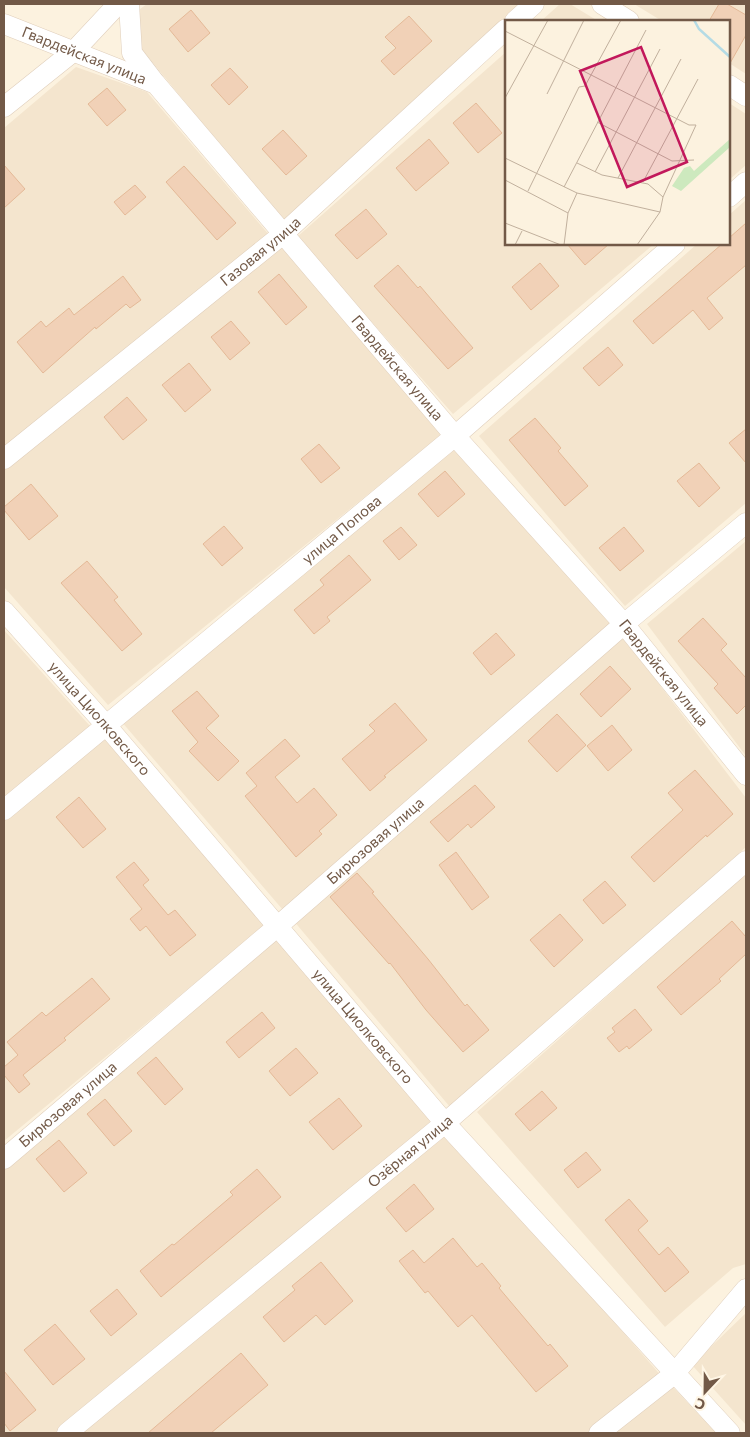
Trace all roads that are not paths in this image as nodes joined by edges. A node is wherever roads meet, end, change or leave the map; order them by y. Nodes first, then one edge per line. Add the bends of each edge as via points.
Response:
1 (118, 4) edge
2 (129, 4) edge
3 (534, 4) edge
4 (602, 4) edge
5 (516, 20) edge
6 (627, 20) edge
7 (4, 24) edge
8 (505, 31) edge
9 (74, 51) junction
10 (156, 84) junction
11 (730, 86) edge
12 (746, 96) edge
13 (4, 107) edge
14 (746, 182) edge
15 (730, 196) edge
16 (283, 234) junction
17 (674, 245) edge
18 (454, 436) junction
19 (4, 459) edge
20 (746, 523) edge
21 (4, 611) edge
22 (624, 624) junction
23 (105, 724) junction
24 (746, 775) edge
25 (4, 810) edge
26 (746, 861) edge
27 (278, 926) junction
28 (445, 1123) junction
29 (4, 1159) edge
30 (746, 1289) edge
31 (674, 1374) junction
32 (67, 1433) edge
33 (599, 1433) edge
34 (730, 1433) edge

1 - 9 street
2 - 10 street via 132,53
3 - 5 street
4 - 6 street
7 - 9 street, Гвардейская улица
8 - 16 street, Газовая улица
9 - 10 street, Гвардейская улица
9 - 13 street
10 - 16 street, Гвардейская улица
11 - 12 street
14 - 15 street
16 - 18 street, Гвардейская улица
16 - 19 street, Газовая улица
17 - 18 street, улица Попова
18 - 22 street, Гвардейская улица
18 - 23 street, улица Попова
20 - 22 street, Бирюзовая улица
21 - 23 street, улица Циолковского
22 - 24 street, Гвардейская улица
22 - 27 street, Бирюзовая улица
23 - 25 street, улица Попова
23 - 27 street, улица Циолковского
26 - 28 street, Озёрная улица
27 - 28 street, улица Циолковского
27 - 29 street, Бирюзовая улица
28 - 31 street, улица Циолковского
28 - 32 street, Озёрная улица
30 - 31 street
31 - 33 street
31 - 34 street, улица Циолковского

